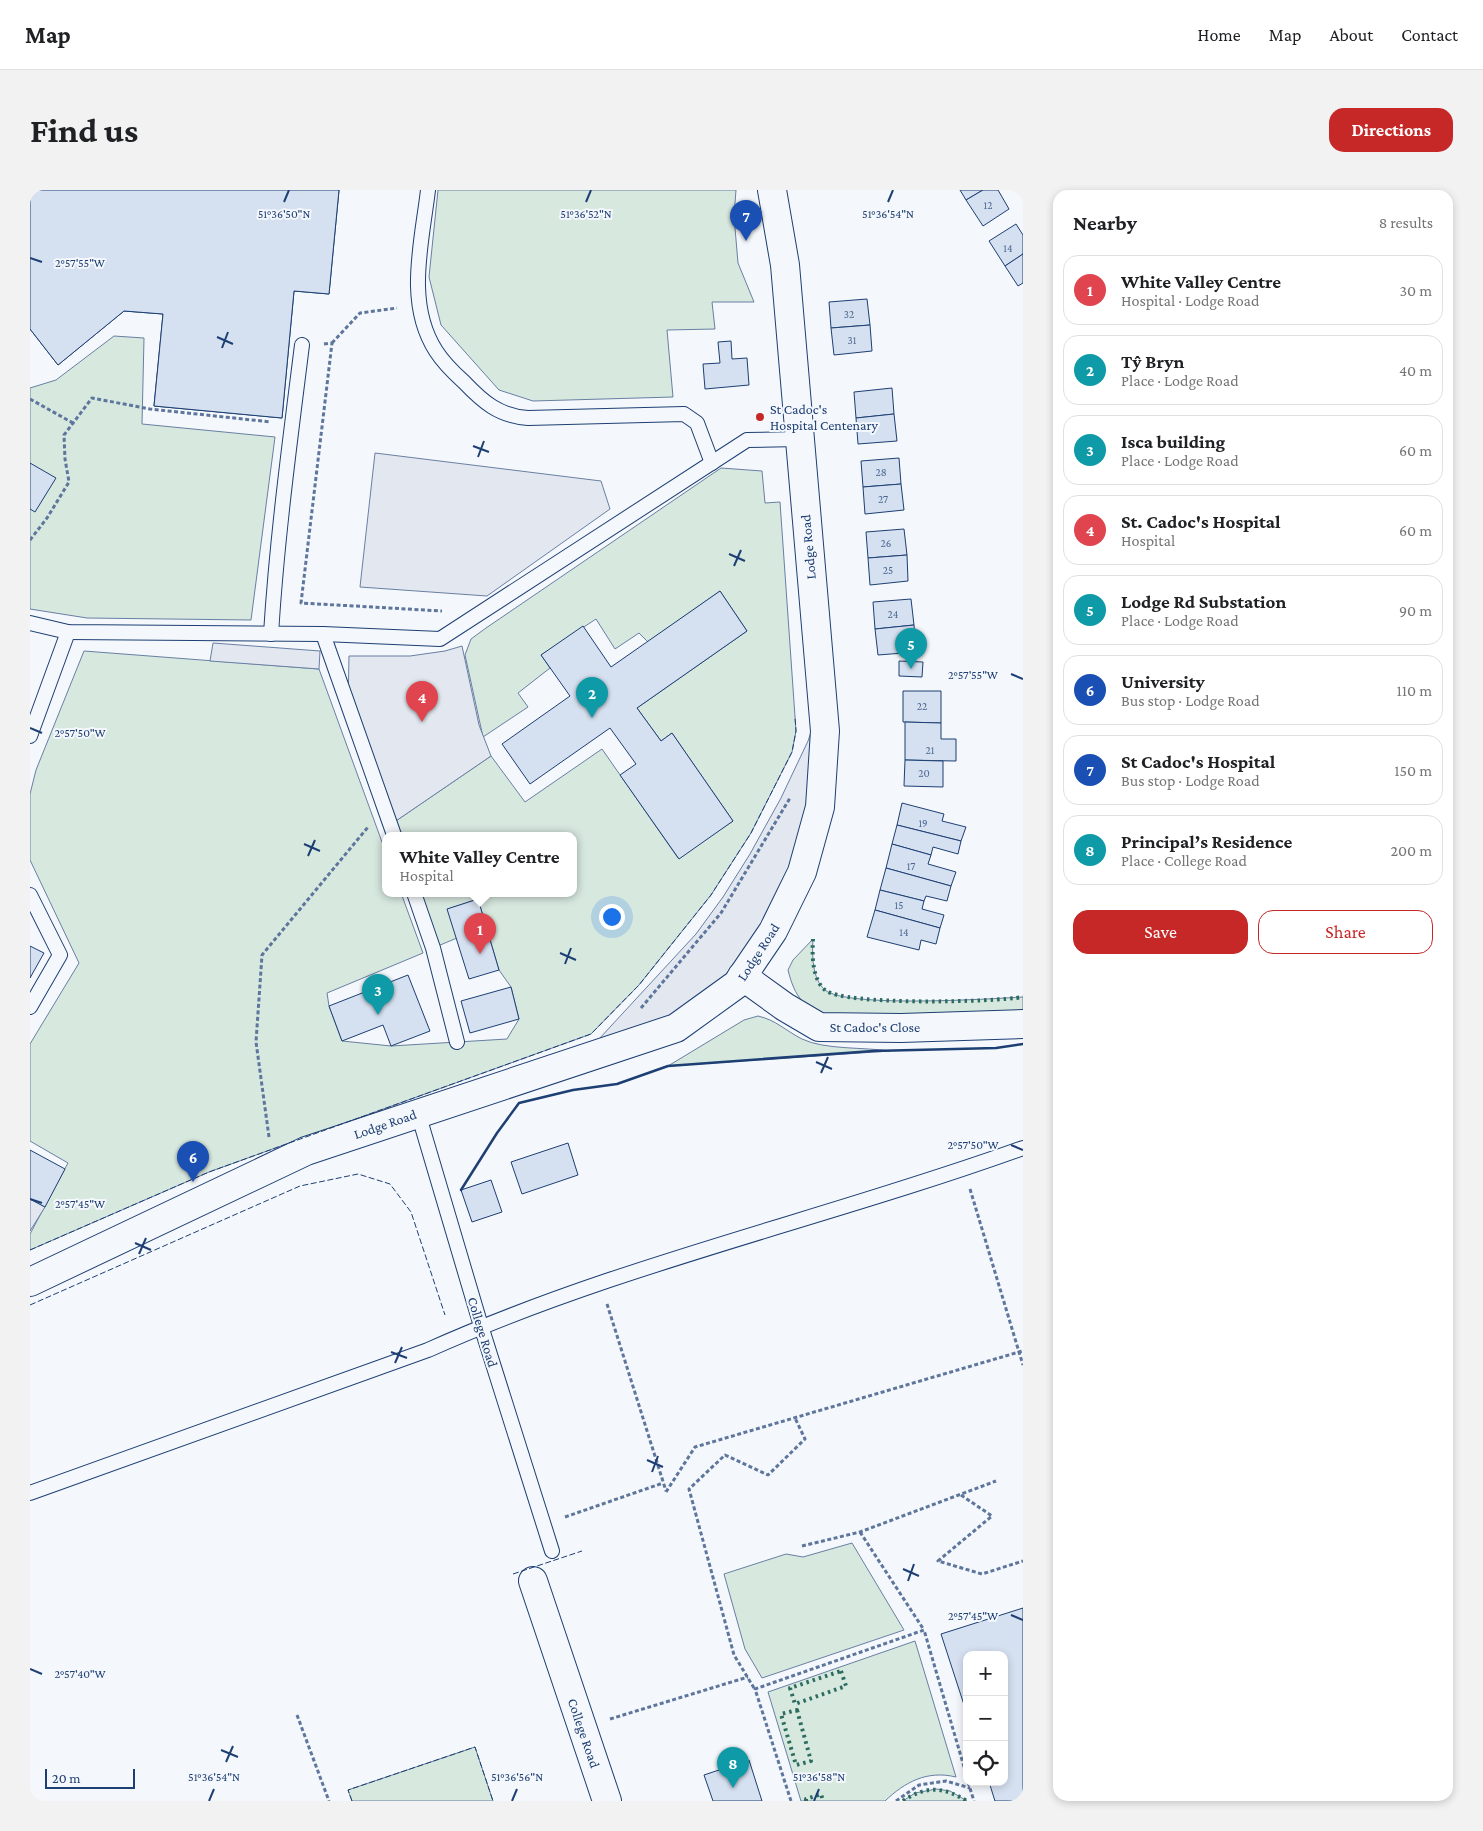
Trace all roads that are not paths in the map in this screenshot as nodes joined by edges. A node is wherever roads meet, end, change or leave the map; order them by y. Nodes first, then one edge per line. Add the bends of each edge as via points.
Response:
1 (428, 190) edge
2 (772, 190) edge
3 (302, 345) road end
4 (800, 439) junction
5 (712, 463) junction
6 (30, 623) edge
7 (68, 632) junction
8 (271, 634) junction
9 (323, 634) junction
10 (30, 736) edge
11 (393, 832) edge
12 (30, 895) edge
13 (415, 897) edge
14 (742, 976) junction
15 (30, 1007) edge
16 (1023, 1024) edge
17 (457, 1042) dead end
18 (418, 1113) junction
19 (1023, 1148) edge
20 (30, 1282) edge
21 (481, 1326) junction
22 (30, 1493) edge
23 (552, 1551) dead end
24 (533, 1581) dead end
25 (607, 1801) edge

1 - 5 lane via 417,296 424,327 436,351 481,400 496,411 528,418 684,414 697,422
2 - 4 street, Lodge Road via 785,265
3 - 8 lane via 280,519
4 - 5 lane via 747,440
4 - 14 street, Lodge Road via 825,731 820,807 802,872 773,931
5 - 9 lane via 440,639
6 - 7 lane
7 - 8 lane
7 - 10 lane
8 - 9 lane
9 - 11 lane
12 - 15 lane via 60,955
13 - 17 lane via 434,948
14 - 16 street, St Cadoc's Close via 819,1027
14 - 18 street, Lodge Road via 737,984 676,1028
18 - 20 street, Lodge Road via 306,1151
18 - 21 lane, College Road
19 - 21 lane via 654,1264
21 - 22 lane via 428,1350
21 - 23 lane, College Road
24 - 25 street, College Road

